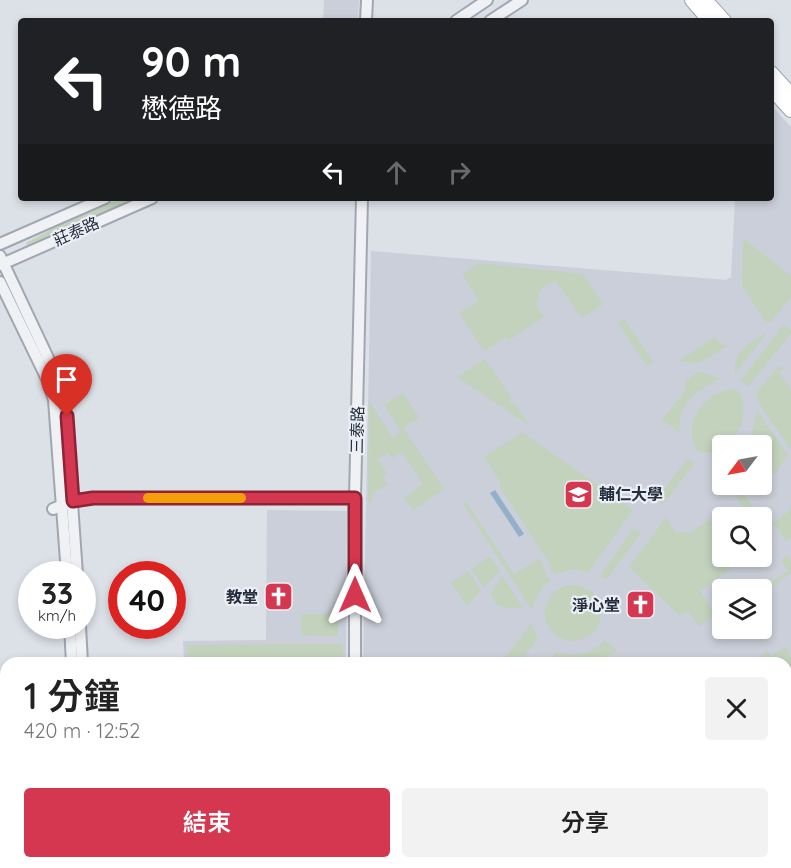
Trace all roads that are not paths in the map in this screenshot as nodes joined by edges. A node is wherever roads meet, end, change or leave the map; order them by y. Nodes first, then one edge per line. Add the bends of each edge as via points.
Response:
1 (367, 0) edge
2 (488, 0) edge
3 (522, 0) edge
4 (692, 0) edge
5 (705, 0) edge
6 (366, 18) edge
7 (461, 18) edge
8 (495, 18) edge
9 (707, 18) edge
10 (721, 18) edge
11 (774, 76) edge
12 (774, 91) edge
13 (791, 95) edge
14 (791, 110) edge
15 (98, 201) edge
16 (145, 201) edge
17 (362, 201) edge
18 (0, 244) edge
19 (1, 261) edge
20 (0, 282) edge
21 (355, 498) junction
22 (63, 505) junction
23 (66, 561) edge
24 (74, 561) edge
25 (71, 639) edge
26 (81, 639) edge
27 (72, 657) edge
28 (82, 657) edge
29 (355, 657) edge

1 - 6 street
2 - 7 street
3 - 8 street
4 - 9 main road
5 - 10 main road
11 - 13 main road
12 - 14 main road
15 - 18 street, 莊泰路
16 - 19 street, 莊泰路
17 - 21 street, 三泰路
19 - 22 street via 62,392 67,416
20 - 22 street via 34,363 51,391
21 - 22 street via 93,498
21 - 29 street, 三泰路
22 - 23 street
22 - 24 street
25 - 27 street
26 - 28 street

